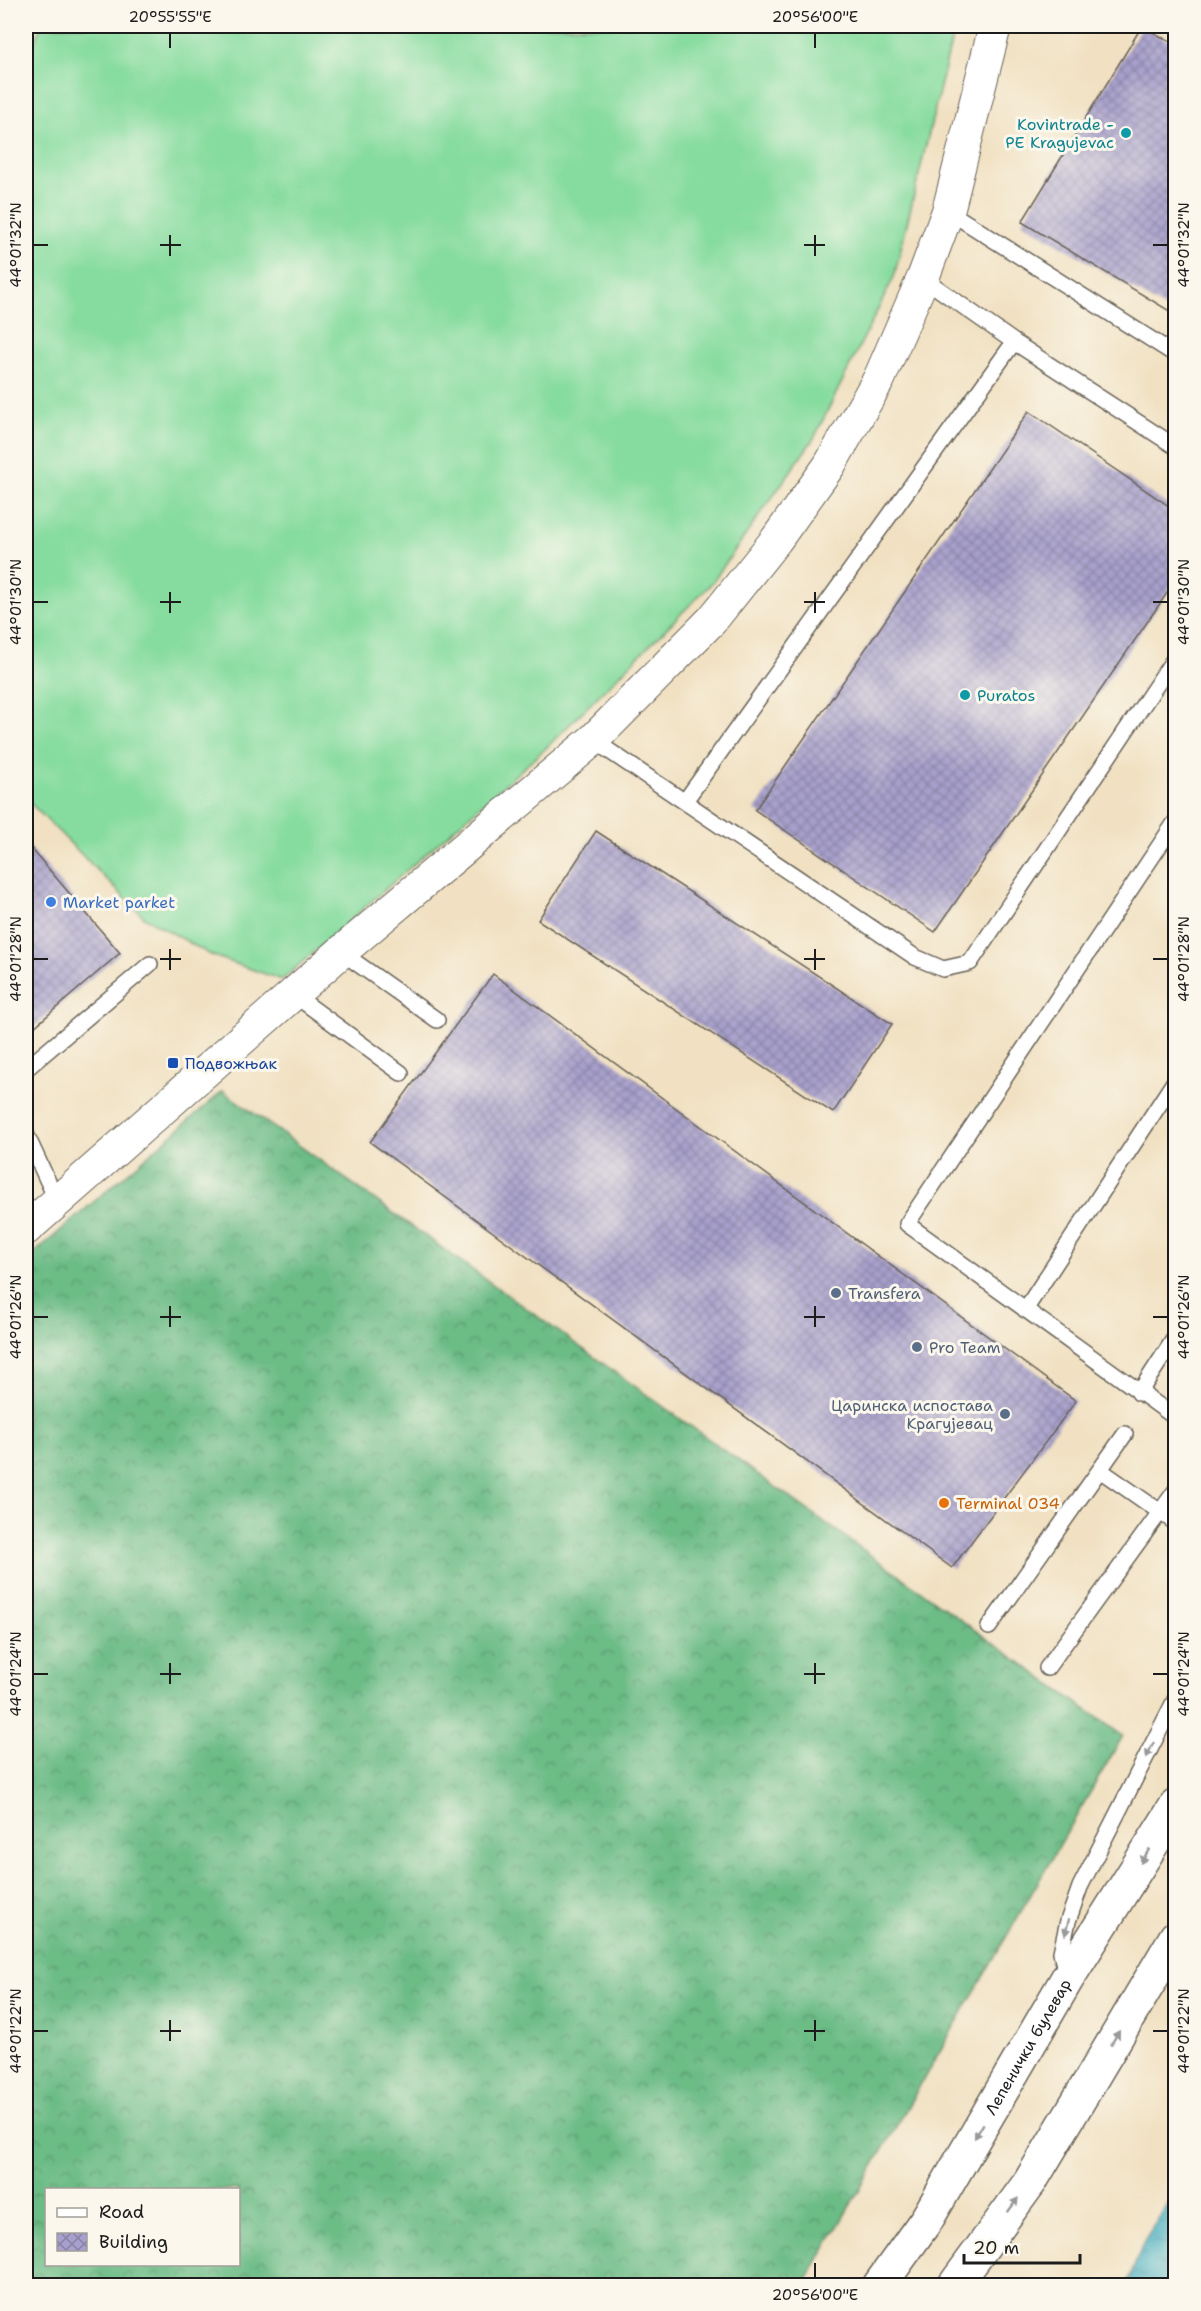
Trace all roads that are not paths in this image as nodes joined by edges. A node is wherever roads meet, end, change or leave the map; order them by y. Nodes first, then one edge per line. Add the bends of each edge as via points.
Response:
1 (995, 26) edge
2 (948, 211) junction
3 (922, 278) junction
4 (1014, 342) junction
5 (1176, 356) edge
6 (1176, 447) edge
7 (1176, 656) edge
8 (593, 740) junction
9 (685, 801) junction
10 (1176, 821) edge
11 (341, 952) junction
12 (150, 964) dead end
13 (294, 994) junction
14 (437, 1020) dead end
15 (26, 1069) edge
16 (401, 1073) dead end
17 (1176, 1079) edge
18 (26, 1134) edge
19 (57, 1201) junction
20 (26, 1229) edge
21 (1025, 1310) junction
22 (1176, 1336) edge
23 (1139, 1393) junction
24 (1176, 1418) edge
25 (1125, 1434) dead end
26 (1100, 1470) junction
27 (1176, 1490) edge
28 (1160, 1512) junction
29 (1176, 1523) edge
30 (989, 1627) dead end
31 (1047, 1668) dead end
32 (1176, 1698) edge
33 (1176, 1806) edge
34 (1176, 1937) edge
35 (1067, 1979) junction
36 (879, 2286) edge
37 (954, 2286) edge

1 - 2 street
2 - 3 street
2 - 5 lane
3 - 4 lane
3 - 8 street via 879,379 823,475 712,620
4 - 6 lane
4 - 9 lane
7 - 9 lane via 970,963 942,969 915,957
8 - 9 lane
8 - 11 street
10 - 21 lane via 907,1224
11 - 13 street
11 - 14 lane
12 - 15 lane
13 - 16 lane
13 - 19 street
17 - 21 lane
18 - 19 lane
19 - 20 street
21 - 23 lane
22 - 23 lane
23 - 24 lane
25 - 26 lane
26 - 28 lane
26 - 30 lane
27 - 28 lane
28 - 29 lane
28 - 31 lane
32 -> 35 lane via 1080,1887 1061,1952
33 -> 35 main road, Лепенички булевар
37 -> 34 main road via 1030,2182
35 -> 36 main road, Лепенички булевар via 927,2219

